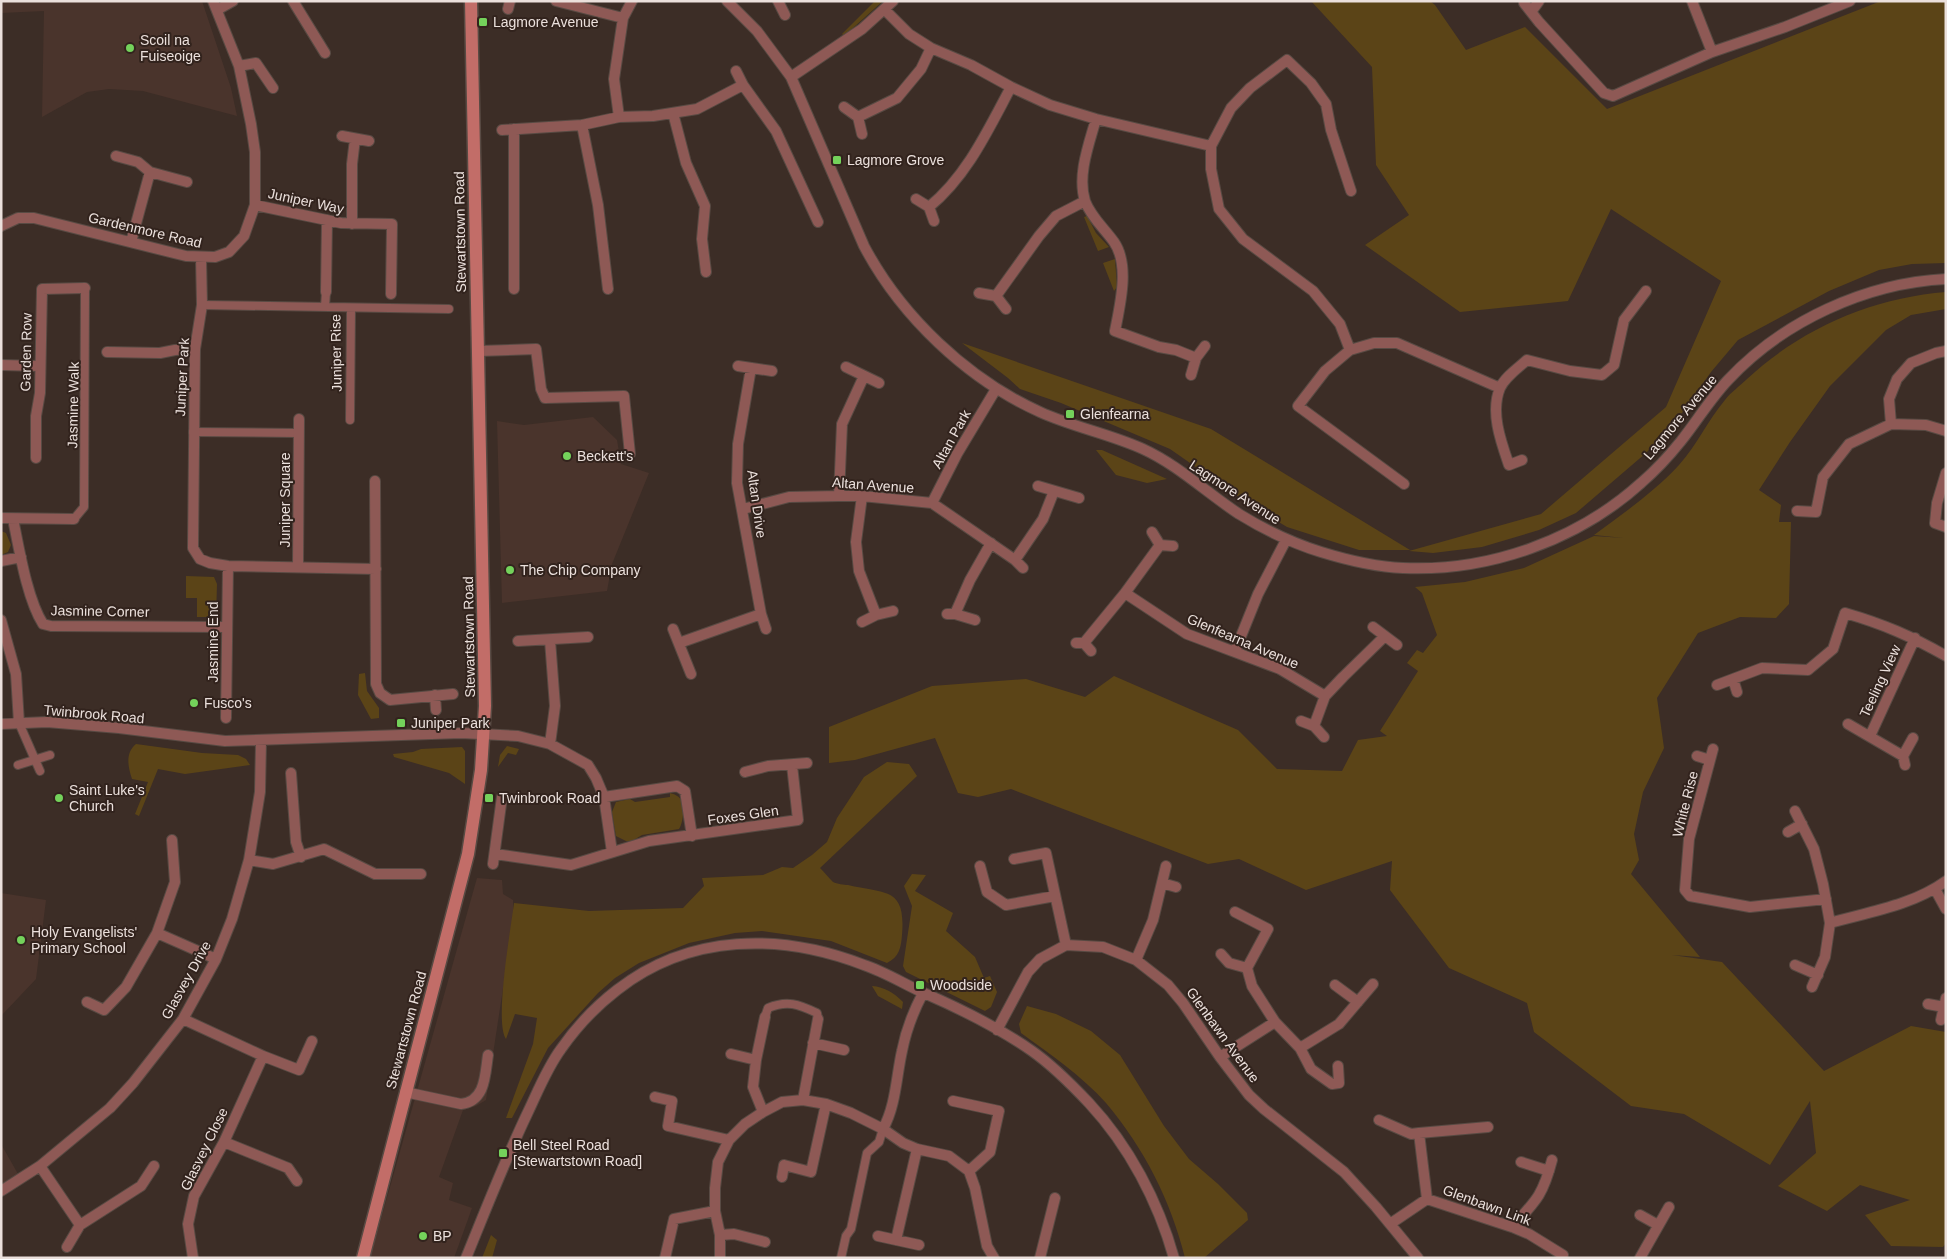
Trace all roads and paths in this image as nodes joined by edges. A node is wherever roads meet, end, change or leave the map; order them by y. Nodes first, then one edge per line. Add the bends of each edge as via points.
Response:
1 (233, 1) edge
2 (293, 1) edge
3 (471, 1) edge
4 (556, 1) edge
5 (632, 1) edge
6 (727, 1) edge
7 (778, 1) edge
8 (893, 1) edge
9 (1539, 1) edge
10 (1692, 1) edge
11 (1850, 1) edge
12 (215, 6) edge
13 (885, 10) junction
14 (785, 15) dead end
15 (623, 18) junction
16 (930, 48) junction
17 (1712, 52) junction
18 (325, 53) dead end
19 (239, 66) junction
20 (736, 71) dead end
21 (791, 77) junction
22 (743, 85) junction
23 (1011, 87) junction
24 (273, 88) dead end
25 (844, 107) dead end
26 (673, 113) junction
27 (619, 117) junction
28 (858, 117) junction
29 (1096, 119) junction
30 (582, 125) junction
31 (514, 129) junction
32 (502, 130) dead end
33 (862, 134) dead end
34 (342, 136) dead end
35 (355, 139) junction
36 (369, 141) dead end
37 (1211, 146) junction
38 (116, 156) dead end
39 (150, 172) junction
40 (187, 182) dead end
41 (1351, 191) dead end
42 (916, 199) dead end
43 (1086, 202) junction
44 (255, 205) junction
45 (929, 207) junction
46 (327, 220) junction
47 (818, 222) dead end
48 (934, 222) dead end
49 (352, 224) junction
50 (1, 226) edge
51 (131, 242) junction
52 (202, 258) junction
53 (706, 272) dead end
54 (1946, 279) edge
55 (85, 288) joint
56 (514, 289) dead end
57 (608, 289) dead end
58 (326, 292) joint
59 (1646, 292) dead end
60 (979, 293) dead end
61 (391, 294) joint
62 (996, 296) junction
63 (202, 305) junction
64 (326, 307) junction
65 (351, 308) junction
66 (391, 308) junction
67 (449, 309) dead end
68 (1006, 309) dead end
69 (1205, 346) dead end
70 (195, 350) junction
71 (1350, 350) junction
72 (478, 351) junction
73 (1946, 351) edge
74 (107, 352) dead end
75 (1196, 358) junction
76 (1, 365) edge
77 (39, 366) junction
78 (738, 366) dead end
79 (846, 367) dead end
80 (751, 368) junction
81 (772, 371) dead end
82 (864, 376) junction
83 (1191, 376) dead end
84 (879, 383) dead end
85 (1500, 388) junction
86 (996, 389) junction
87 (299, 419) dead end
88 (350, 420) dead end
89 (1890, 424) junction
90 (1946, 431) edge
91 (193, 432) junction
92 (299, 433) junction
93 (630, 454) dead end
94 (36, 458) dead end
95 (1522, 460) dead end
96 (1946, 473) edge
97 (375, 481) dead end
98 (1404, 484) dead end
99 (1038, 486) dead end
100 (1054, 491) junction
101 (839, 496) junction
102 (862, 496) junction
103 (1080, 498) dead end
104 (932, 504) junction
105 (743, 509) junction
106 (1798, 511) dead end
107 (1, 518) edge
108 (13, 519) junction
109 (74, 519) joint
110 (1946, 528) edge
111 (1152, 532) dead end
112 (1286, 540) junction
113 (991, 543) junction
114 (1160, 545) junction
115 (1173, 546) dead end
116 (21, 557) junction
117 (1015, 560) junction
118 (1, 561) edge
119 (228, 566) junction
120 (298, 567) junction
121 (1023, 568) dead end
122 (376, 569) junction
123 (1125, 592) junction
124 (893, 611) dead end
125 (761, 614) junction
126 (876, 615) junction
127 (1, 620) edge
128 (975, 620) dead end
129 (862, 622) dead end
130 (227, 627) junction
131 (1373, 627) dead end
132 (673, 629) dead end
133 (766, 629) dead end
134 (1385, 636) junction
135 (588, 637) dead end
136 (1915, 638) junction
137 (550, 640) junction
138 (518, 642) dead end
139 (679, 643) junction
140 (1397, 645) dead end
141 (1092, 651) dead end
142 (1235, 651) junction
143 (1946, 656) edge
144 (691, 674) dead end
145 (1733, 679) junction
146 (1717, 685) dead end
147 (1737, 692) dead end
148 (453, 694) dead end
149 (434, 695) junction
150 (1326, 696) junction
151 (436, 710) dead end
152 (226, 718) dead end
153 (1301, 721) dead end
154 (20, 723) junction
155 (1, 724) edge
156 (1848, 724) dead end
157 (1314, 726) junction
158 (484, 733) junction
159 (1870, 736) junction
160 (1324, 737) dead end
161 (1913, 738) dead end
162 (262, 741) junction
163 (550, 744) junction
164 (1713, 749) dead end
165 (50, 755) dead end
166 (1697, 756) dead end
167 (36, 759) junction
168 (1710, 760) junction
169 (807, 763) dead end
170 (18, 764) dead end
171 (792, 765) junction
172 (40, 771) dead end
173 (745, 772) dead end
174 (290, 773) dead end
175 (502, 797) dead end
176 (604, 797) junction
177 (1795, 811) dead end
178 (1802, 824) junction
179 (1788, 832) dead end
180 (692, 836) junction
181 (172, 840) dead end
182 (612, 852) junction
183 (301, 857) junction
184 (1014, 859) dead end
185 (249, 860) junction
186 (980, 866) dead end
187 (1166, 866) dead end
188 (421, 874) dead end
189 (1946, 881) edge
190 (1162, 883) junction
191 (1176, 887) dead end
192 (1935, 889) junction
193 (1055, 896) junction
194 (1826, 899) junction
195 (1946, 909) edge
196 (1236, 912) dead end
197 (1830, 922) junction
198 (157, 932) junction
199 (1066, 945) junction
200 (1221, 954) dead end
201 (216, 959) junction
202 (1136, 960) junction
203 (1795, 965) dead end
204 (1247, 968) junction
205 (1818, 975) junction
206 (1373, 984) dead end
207 (1335, 985) dead end
208 (1812, 987) dead end
209 (923, 993) junction
210 (86, 1002) dead end
211 (1358, 1002) junction
212 (1945, 1003) edge
213 (1928, 1004) dead end
214 (765, 1017) joint
215 (183, 1019) junction
216 (818, 1019) joint
217 (1940, 1020) dead end
218 (1275, 1022) junction
219 (997, 1030) junction
220 (312, 1041) dead end
221 (813, 1043) junction
222 (1300, 1048) junction
223 (844, 1050) dead end
224 (488, 1054) dead end
225 (731, 1054) dead end
226 (263, 1056) junction
227 (1220, 1057) junction
228 (756, 1060) junction
229 (1338, 1066) dead end
230 (405, 1092) junction
231 (655, 1097) dead end
232 (803, 1100) junction
233 (953, 1101) dead end
234 (826, 1104) junction
235 (763, 1112) junction
236 (1379, 1120) dead end
237 (1488, 1127) dead end
238 (884, 1129) junction
239 (1419, 1133) junction
240 (729, 1140) junction
241 (224, 1142) junction
242 (916, 1149) junction
243 (1521, 1162) dead end
244 (40, 1166) junction
245 (154, 1166) dead end
246 (970, 1171) junction
247 (782, 1177) dead end
248 (298, 1181) dead end
249 (1, 1191) edge
250 (1055, 1198) dead end
251 (1427, 1199) junction
252 (1669, 1206) dead end
253 (715, 1211) junction
254 (1640, 1215) dead end
255 (1390, 1224) junction
256 (80, 1225) junction
257 (1658, 1226) junction
258 (1512, 1227) junction
259 (720, 1235) junction
260 (878, 1236) dead end
261 (896, 1240) junction
262 (765, 1242) dead end
263 (919, 1245) dead end
264 (68, 1247) dead end
265 (1563, 1255) dead end
266 (194, 1258) edge
267 (363, 1258) edge
268 (466, 1258) edge
269 (665, 1258) edge
270 (720, 1258) edge
271 (841, 1258) edge
272 (994, 1258) edge
273 (1040, 1258) edge
274 (1174, 1258) edge
275 (1418, 1258) edge
276 (1640, 1258) edge

1 - 12 street
2 - 18 street
3 - 72 main road, Stewartstown Road
4 - 15 street
5 - 15 street
6 - 21 street, Lagmore Avenue via 757,31
7 - 14 street
8 - 13 street
9 - 17 street via 1527,8 1604,93 1613,96
10 - 17 street
11 - 17 street
12 - 19 street, Gardenmore Road
13 - 16 street
13 - 21 street via 815,63
15 - 27 street via 614,79
16 - 23 street
16 - 28 street via 921,68 897,98
19 - 24 street via 256,63
19 - 44 street, Gardenmore Road via 255,152
20 - 22 street
21 - 86 street, Lagmore Avenue via 864,246 879,272 933,337
22 - 26 street via 697,109
22 - 47 street via 776,131
23 - 29 street via 1050,105
23 - 45 street via 975,154 943,195
25 - 28 street
26 - 27 street
26 - 53 street via 686,163 705,206 702,239
27 - 30 street
28 - 33 street
29 - 37 street
29 - 43 street via 1082,183
30 - 31 street
30 - 57 street via 598,205
31 - 32 street
31 - 56 street
34 - 35 street
35 - 36 street
35 - 49 street, Juniper Way
37 - 41 street via 1231,108 1250,88 1287,60 1311,82 1326,104
37 - 71 street via 1211,169 1219,208 1243,239 1314,291 1340,324
38 - 39 street via 138,162
39 - 40 street
39 - 51 street
42 - 45 street
43 - 62 street via 1056,216
43 - 75 street via 1096,221 1115,243 1122,260 1122,297 1115,331
44 - 46 street, Juniper Way
44 - 52 street, Gardenmore Road via 244,236 229,252
45 - 48 street
46 - 49 street, Juniper Way
46 - 58 street, Juniper Rise
49 - 61 street, Juniper Way via 392,224
50 - 51 street, Gardenmore Road via 18,218 34,218
51 - 52 street, Gardenmore Road
52 - 63 street, Juniper Park
54 - 112 street, Lagmore Avenue via 1905,283 1874,291 1819,313 1786,331 1728,380 1679,443 1643,481 1595,519 1566,535 1516,554 1483,562 1405,569 1360,562
55 - 77 street, Garden Row via 42,289
55 - 109 street, Jasmine Walk via 84,508
58 - 64 street, Juniper Rise
59 - 85 street via 1624,320 1614,365 1602,375 1570,372 1527,360
60 - 62 street
61 - 66 street, Juniper Way
62 - 68 street
63 - 64 street, Juniper Rise
63 - 70 street, Juniper Park
64 - 65 street, Juniper Rise
65 - 66 street
65 - 88 street, Juniper Rise
66 - 67 street
69 - 75 street
70 - 74 street via 160,354
70 - 91 street, Juniper Park
71 - 85 street via 1374,343 1397,343
71 - 98 street via 1326,371 1298,406
72 - 93 street via 536,349 545,398 624,396
72 - 158 main road, Stewartstown Road
73 - 89 street via 1911,363 1897,379 1889,399
75 - 83 street
76 - 77 street
77 - 94 street, Garden Row
78 - 80 street
79 - 82 street
80 - 81 street
80 - 105 street, Altan Drive via 738,444 737,483
82 - 84 street
82 - 101 street via 842,424
85 - 95 street via 1496,408 1500,436 1509,465
86 - 104 street, Altan Park
86 - 112 street, Lagmore Avenue via 1038,411 1144,449 1238,513
87 - 92 street, Juniper Square
89 - 90 street via 1926,425
89 - 106 street via 1848,444 1823,477 1816,512
91 - 92 street, Juniper Square
91 - 119 street, Juniper Park via 193,548 200,559
92 - 120 street, Juniper Square
96 - 110 street via 1935,523
97 - 122 street
99 - 100 street
100 - 103 street
100 - 117 street via 1043,519
101 - 102 street, Altan Avenue
101 - 105 street, Altan Avenue via 789,497
102 - 104 street, Altan Avenue
102 - 126 street via 856,542 859,571
104 - 113 street, Altan Avenue
105 - 125 street, Altan Drive
107 - 108 street
108 - 109 street
108 - 116 street, Jasmine Corner
111 - 114 street
112 - 142 street via 1258,594
113 - 117 street, Altan Avenue
113 - 128 street via 951,614
114 - 115 street
114 - 123 street
116 - 118 street
116 - 130 street, Jasmine Corner via 37,615 43,624
117 - 121 street, Altan Avenue
119 - 120 street, Juniper Park
119 - 130 street, Jasmine End
120 - 122 street, Juniper Park
122 - 149 street via 376,684 380,693 390,700
123 - 141 street via 1080,643
123 - 142 street, Glenfearna Avenue via 1187,634
124 - 126 street
125 - 133 street, Altan Drive
125 - 139 street
126 - 129 street
127 - 154 street via 16,674
130 - 152 street, Jasmine End
131 - 134 street
132 - 139 street
134 - 140 street
134 - 150 street
135 - 137 street
136 - 143 street
136 - 145 street via 1845,613 1833,649 1808,670 1762,668
136 - 159 street, Teeling View
137 - 138 street
137 - 163 street via 555,706
139 - 144 street
142 - 150 street, Glenfearna Avenue via 1280,669
145 - 146 street
145 - 147 street
148 - 149 street
149 - 151 street
150 - 157 street
153 - 157 street
154 - 155 street, Twinbrook Road
154 - 162 street, Twinbrook Road via 47,722 225,741
154 - 167 street
156 - 159 street, Teeling View
157 - 160 street
158 - 162 street, Twinbrook Road
158 - 163 street via 518,736
158 - 230 main road, Stewartstown Road via 482,770 468,854
159 - 161 street, Teeling View via 1904,761
162 - 185 street, Glasvey Drive via 260,792
163 - 176 street via 588,765
164 - 168 street, White Rise
165 - 167 street
166 - 168 street, White Rise
167 - 170 street
167 - 172 street
168 - 194 street, White Rise via 1689,838 1685,890 1690,896 1750,907
169 - 171 street
171 - 173 street via 768,766
171 - 180 street, Foxes Glen via 802,820
174 - 183 street via 296,842
175 - 182 street, Foxes Glen via 494,859 571,865
176 - 180 street, Foxes Glen via 676,786 685,790
176 - 182 street
177 - 178 street
178 - 179 street
178 - 194 street via 1814,849
180 - 182 street, Foxes Glen via 650,841
181 - 198 street via 175,882
183 - 185 street via 273,864
183 - 188 street via 324,849 375,874
184 - 193 street via 1046,853
185 - 201 street, Glasvey Drive via 232,919
186 - 193 street via 987,892 1006,905
187 - 190 street
189 - 192 street
190 - 191 street
190 - 202 street via 1153,920
192 - 195 street
192 - 197 street via 1898,905
193 - 199 street
194 - 197 street
196 - 204 street via 1268,929
197 - 205 street via 1825,957
198 - 201 street
198 - 210 street via 126,986 104,1010
199 - 202 street, Glenbawn Avenue via 1103,947
199 - 219 street via 1040,959 1028,972
200 - 204 street via 1229,963
201 - 215 street, Glasvey Drive
202 - 227 street, Glenbawn Avenue via 1168,985 1184,1003
203 - 205 street
204 - 218 street via 1252,986
205 - 208 street
206 - 211 street
207 - 211 street
209 - 219 street
209 - 238 street via 909,1020 892,1114
209 - 268 street via 866,965 785,944 720,946 690,953 647,971 591,1012 560,1050 517,1136
211 - 222 street via 1340,1024
212 - 213 street
212 - 217 street
214 - 216 street via 768,1008 782,1002 805,1007 817,1013
214 - 228 street
215 - 226 street
215 - 244 street, Glasvey Drive via 110,1108
216 - 221 street
218 - 222 street
218 - 227 street
219 - 274 street via 1032,1051 1056,1071 1107,1124 1147,1186
220 - 226 street via 299,1070
221 - 223 street
221 - 232 street
222 - 229 street via 1311,1069 1332,1084 1339,1083
224 - 230 street via 481,1093 475,1100 461,1104
225 - 228 street
226 - 241 street, Glasvey Close
227 - 255 street, Glenbawn Avenue via 1249,1095 1344,1172
228 - 235 street via 753,1087
230 - 267 main road, Stewartstown Road
231 - 240 street via 672,1101 668,1126
232 - 234 street
232 - 235 street via 782,1102
233 - 246 street via 998,1111 990,1152
234 - 238 street
234 - 247 street via 811,1172 784,1165
235 - 240 street
236 - 239 street via 1411,1134
237 - 239 street
238 - 242 street
238 - 271 street via 879,1142 867,1153 851,1229
239 - 251 street, Glenbawn Link
240 - 253 street via 718,1162
241 - 248 street via 288,1168
241 - 266 street, Glasvey Close via 194,1196 188,1224
242 - 246 street via 949,1156
242 - 261 street
243 - 258 street via 1550,1166 1546,1184 1537,1200
244 - 249 street, Glasvey Drive
244 - 256 street
245 - 256 street via 141,1186
246 - 272 street via 987,1246
250 - 273 street
251 - 255 street, Glenbawn Link
251 - 258 street, Glenbawn Link
252 - 257 street
253 - 259 street
253 - 269 street via 674,1219
254 - 257 street
255 - 275 street, Glenbawn Avenue
256 - 264 street
257 - 276 street
258 - 265 street, Glenbawn Link
259 - 262 street via 734,1234
259 - 270 street
260 - 261 street
261 - 263 street

